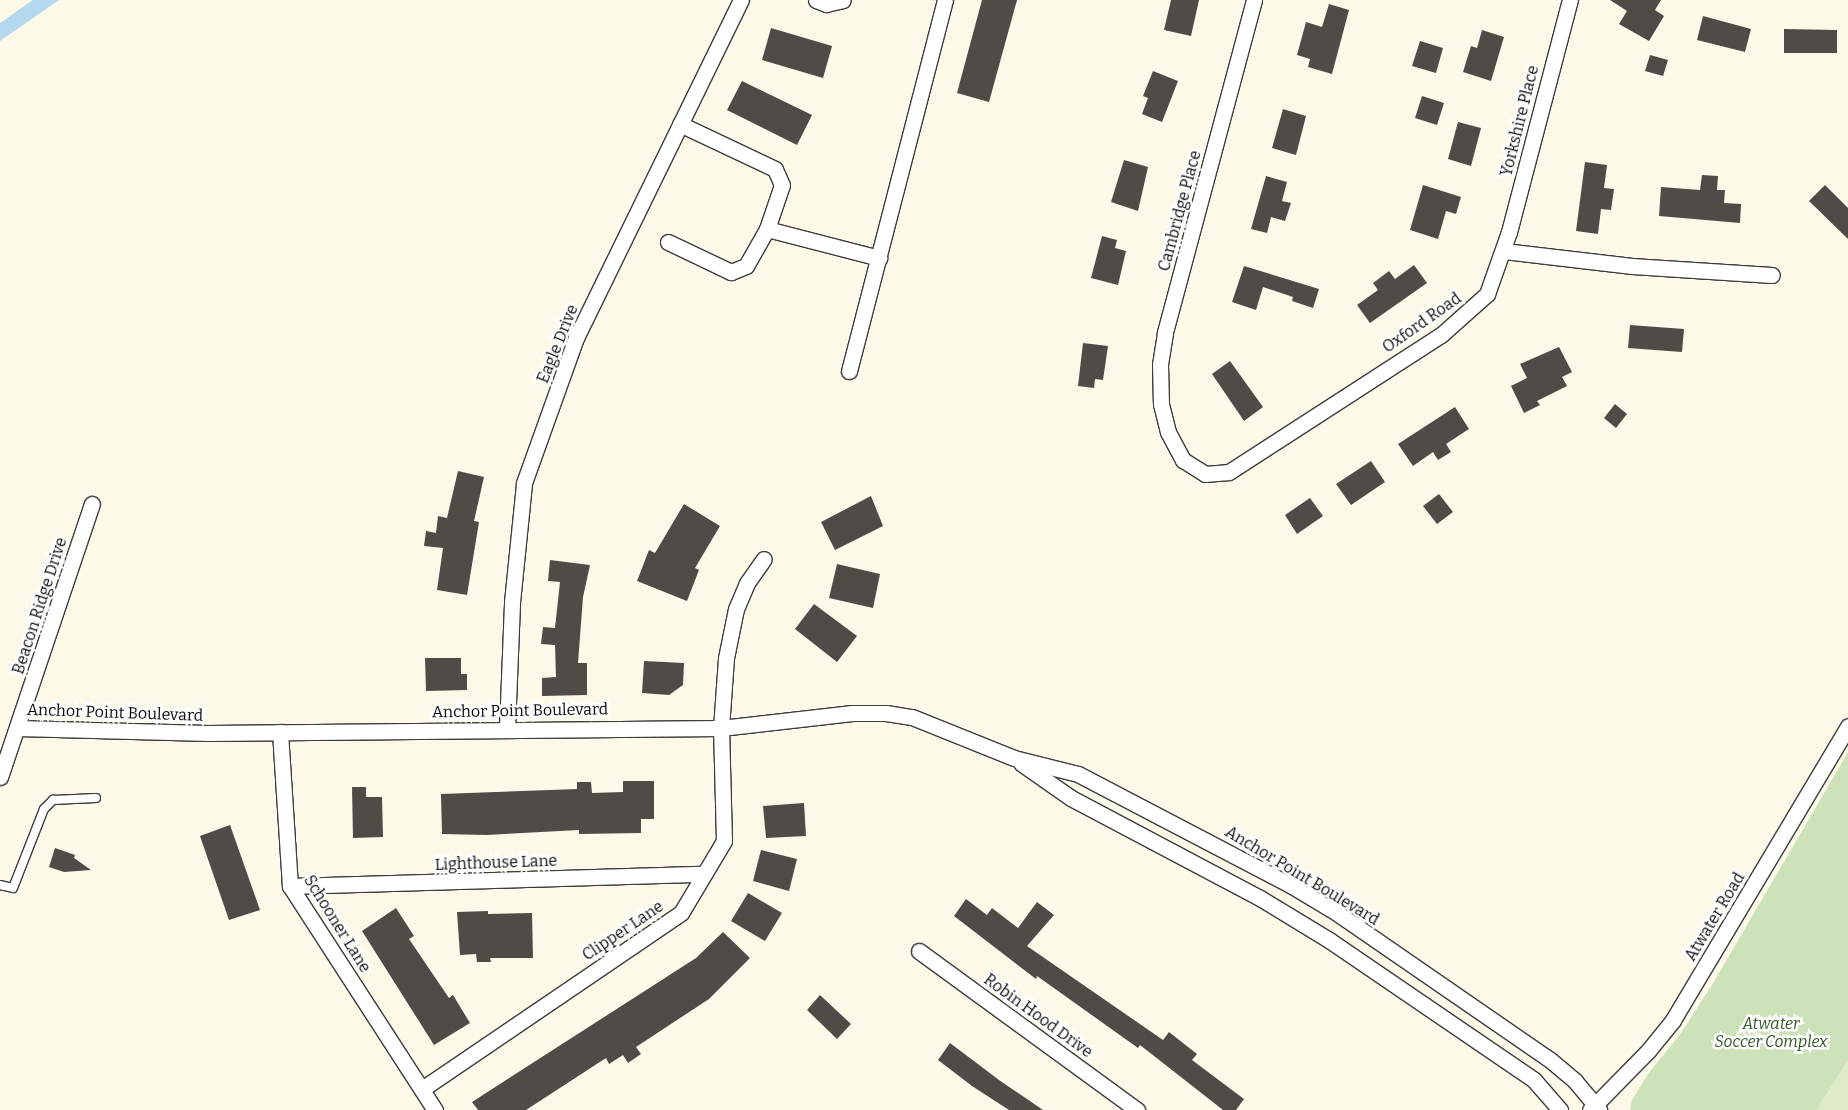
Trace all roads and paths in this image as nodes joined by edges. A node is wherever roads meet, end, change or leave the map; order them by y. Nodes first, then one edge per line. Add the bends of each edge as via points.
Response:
1 (741, 0) edge
2 (816, 0) edge
3 (843, 0) edge
4 (945, 0) edge
5 (1254, 0) edge
6 (1570, 0) edge
7 (680, 124) junction
8 (767, 229) junction
9 (668, 242) dead end
10 (1504, 251) junction
11 (879, 258) junction
12 (1772, 275) dead end
13 (849, 371) dead end
14 (1168, 432) joint
15 (92, 504) dead end
16 (764, 559) dead end
17 (1848, 726) edge
18 (17, 728) junction
19 (507, 728) junction
20 (721, 728) junction
21 (280, 732) junction
22 (1014, 758) junction
23 (0, 777) edge
24 (96, 798) dead end
25 (704, 874) junction
26 (0, 885) edge
27 (290, 886) junction
28 (919, 951) dead end
29 (422, 1089) junction
30 (1595, 1108) edge
31 (436, 1110) edge
32 (1137, 1110) edge
33 (1560, 1110) edge

1 - 7 street, Eagle Drive
2 - 3 street via 826,4
4 - 11 street
5 - 14 street, Cambridge Place via 1165,333 1159,383
6 - 10 street, Yorkshire Place
7 - 8 street via 775,169 782,185
7 - 19 street, Eagle Drive via 576,338 524,483 512,602
8 - 9 street via 746,266 731,272
8 - 11 street
10 - 12 street via 1632,266
10 - 14 street, Oxford Road via 1494,281 1474,308 1441,334 1230,472 1205,474 1193,469 1178,454
11 - 13 street
15 - 18 street, Beacon Ridge Drive
16 - 20 street, Clipper Lane via 747,583 736,608 726,658
17 - 30 street, Atwater Road via 1673,1020
18 - 21 street, Anchor Point Boulevard via 76,732
18 - 23 street, Beacon Ridge Drive
19 - 20 street, Anchor Point Boulevard
19 - 21 street, Anchor Point Boulevard
20 - 22 street, Anchor Point Boulevard via 852,713 886,713 956,732
20 - 25 street, Clipper Lane via 724,841
21 - 27 street, Schooner Lane
22 - 30 street, Anchor Point Boulevard via 1078,774 1251,864 1337,913 1549,1059
22 - 33 street, Anchor Point Boulevard via 1071,798 1260,898 1329,940 1534,1080
24 - 26 lane via 53,800 44,809 13,888
25 - 27 street, Lighthouse Lane
25 - 29 street, Clipper Lane via 681,913
27 - 29 street, Schooner Lane
28 - 32 street, Robin Hood Drive
29 - 31 street, Schooner Lane

